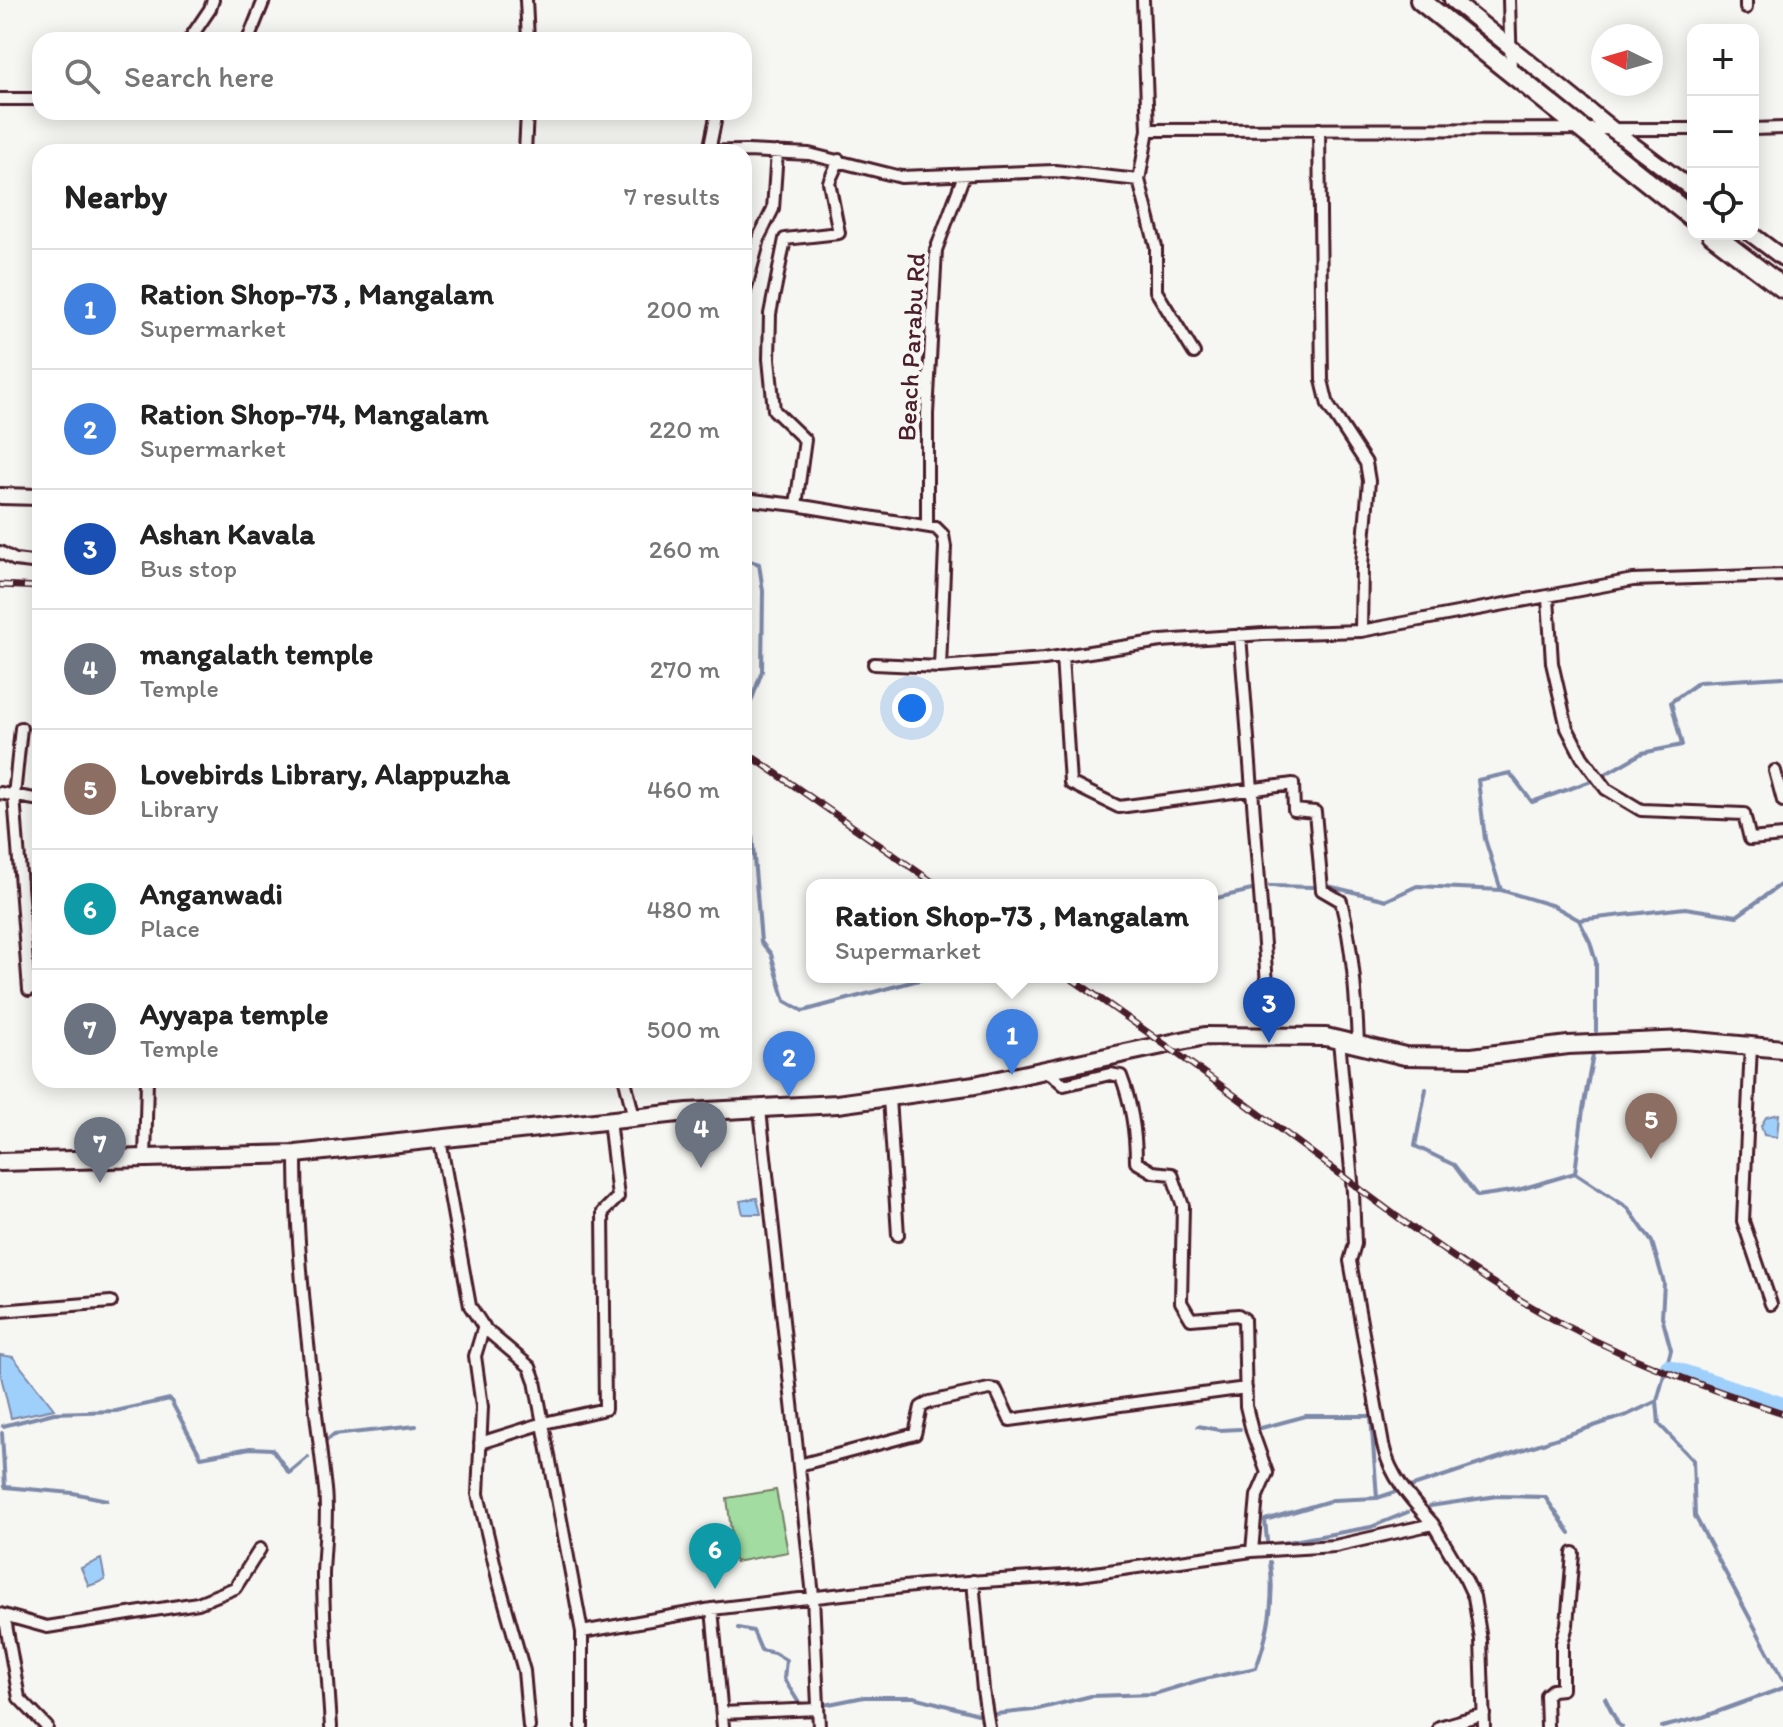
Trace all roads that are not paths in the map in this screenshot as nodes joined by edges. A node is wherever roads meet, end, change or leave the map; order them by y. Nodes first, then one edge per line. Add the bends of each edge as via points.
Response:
1 (213, 0) edge
2 (264, 0) edge
3 (526, 0) edge
4 (1143, 0) edge
5 (1420, 0) edge
6 (1452, 0) edge
7 (1509, 0) edge
8 (194, 32) edge
9 (251, 32) edge
10 (528, 32) edge
11 (1510, 47) junction
12 (1511, 71) junction
13 (0, 99) edge
14 (32, 99) edge
15 (527, 120) edge
16 (715, 120) edge
17 (1783, 128) edge
18 (1319, 129) junction
19 (1687, 129) edge
20 (1759, 129) edge
21 (1148, 130) junction
22 (1583, 130) junction
23 (1613, 130) junction
24 (525, 144) edge
25 (710, 144) edge
26 (752, 152) edge
27 (777, 152) junction
28 (839, 160) junction
29 (964, 175) junction
30 (1139, 180) junction
31 (1687, 186) edge
32 (1687, 213) edge
33 (1720, 240) edge
34 (1759, 240) edge
35 (1783, 258) edge
36 (752, 265) edge
37 (1783, 288) edge
38 (1194, 353) dead end
39 (0, 496) edge
40 (32, 497) edge
41 (752, 500) edge
42 (796, 505) junction
43 (927, 526) junction
44 (0, 552) edge
45 (32, 562) edge
46 (1783, 575) edge
47 (1548, 598) junction
48 (1361, 631) junction
49 (1240, 635) junction
50 (1062, 656) junction
51 (874, 664) dead end
52 (940, 667) junction
53 (21, 728) dead end
54 (1775, 771) dead end
55 (1252, 789) junction
56 (0, 793) edge
57 (14, 796) junction
58 (32, 799) edge
59 (1783, 801) edge
60 (1783, 836) edge
61 (29, 990) dead end
62 (1271, 1035) junction
63 (1339, 1040) junction
64 (1358, 1044) junction
65 (1751, 1045) junction
66 (1783, 1049) edge
67 (1048, 1071) junction
68 (147, 1088) edge
69 (627, 1088) edge
70 (889, 1098) junction
71 (760, 1110) junction
72 (634, 1118) junction
73 (609, 1120) junction
74 (440, 1140) junction
75 (296, 1154) junction
76 (145, 1160) junction
77 (0, 1162) edge
78 (898, 1235) dead end
79 (111, 1302) dead end
80 (1771, 1304) dead end
81 (0, 1311) edge
82 (484, 1326) junction
83 (1246, 1388) junction
84 (544, 1423) junction
85 (480, 1443) junction
86 (799, 1465) junction
87 (1433, 1524) junction
88 (260, 1549) dead end
89 (1252, 1551) junction
90 (1573, 1553) dead end
91 (973, 1581) junction
92 (813, 1596) junction
93 (712, 1609) junction
94 (0, 1615) edge
95 (582, 1632) junction
96 (818, 1709) junction
97 (722, 1713) junction
98 (1484, 1714) junction
99 (47, 1727) edge
100 (331, 1727) edge
101 (529, 1727) edge
102 (582, 1727) edge
103 (723, 1727) edge
104 (819, 1727) edge
105 (989, 1727) edge
106 (1439, 1727) edge
107 (1484, 1727) edge
108 (1547, 1727) edge

1 - 8 street
2 - 9 street
3 - 10 street
4 - 21 street
5 - 12 highway
6 - 11 street
7 - 11 street
11 - 12 street
11 - 23 street
12 - 22 highway
13 - 14 street
15 - 24 street
16 - 25 street
17 - 20 street
18 - 21 street
18 - 22 street
18 - 48 street via 1322,380 1328,405 1359,449 1369,481
19 - 23 street
21 - 30 street
22 - 23 street
22 - 32 highway
23 - 31 street
26 - 27 street
27 - 28 street
27 - 36 street via 773,209
28 - 29 street via 892,176
28 - 42 street via 829,182 839,233 785,239 770,314 774,410 805,440
29 - 30 street via 1055,171
29 - 43 street, Beach Parabu Rd via 936,250
30 - 38 street via 1156,247 1156,291
33 - 37 highway
34 - 35 street
39 - 40 street
41 - 42 street
42 - 43 street
43 - 52 street via 943,535 945,547
44 - 45 street
46 - 47 street via 1633,580
47 - 48 street
47 - 60 street via 1552,663 1567,728 1606,789 1641,810 1744,814 1750,839
48 - 49 street
49 - 50 street
49 - 55 street
50 - 52 street
50 - 55 street via 1070,783 1119,807
51 - 52 street
53 - 57 street
54 - 59 street
55 - 62 street
55 - 64 street via 1293,784 1294,810 1315,812 1322,890 1341,901 1348,929
56 - 57 street
57 - 58 street
57 - 61 street
62 - 63 main road
62 - 67 main road via 1205,1036
63 - 64 main road
63 - 87 street via 1353,1192 1355,1244 1350,1261 1385,1457 1410,1500
64 - 65 main road via 1405,1056 1472,1057 1568,1045 1685,1040
65 - 66 main road
65 - 80 street via 1743,1221
67 - 70 main road
67 - 83 street via 1064,1085 1121,1076 1136,1162 1153,1172 1172,1174 1183,1206 1181,1302 1191,1319 1244,1319
68 - 76 street
69 - 72 street
70 - 71 main road
70 - 78 street
71 - 72 main road
71 - 86 street
72 - 73 main road
73 - 74 main road
73 - 84 street via 618,1197 603,1212 605,1409
74 - 75 main road
74 - 82 street via 470,1306
75 - 76 main road
75 - 100 street via 296,1216 326,1492 323,1577
76 - 77 main road
79 - 81 street
82 - 84 street via 530,1367
82 - 85 street via 475,1356 482,1407
83 - 86 street via 1010,1420 996,1390 989,1389 921,1407 915,1434
83 - 89 street via 1249,1421 1267,1473 1257,1496
84 - 85 street
84 - 95 street
85 - 101 street via 478,1494 524,1671
86 - 92 street
87 - 89 street via 1335,1546
87 - 98 street via 1474,1597
88 - 94 street via 235,1588 198,1603 47,1627
89 - 91 street via 1080,1575
90 - 108 street via 1562,1689 1546,1695
91 - 92 street
91 - 105 street
92 - 93 street
92 - 96 street
93 - 95 street
93 - 97 street
94 - 99 street via 19,1698
95 - 102 street
96 - 97 street
96 - 104 street
97 - 103 street
98 - 106 street
98 - 107 street

